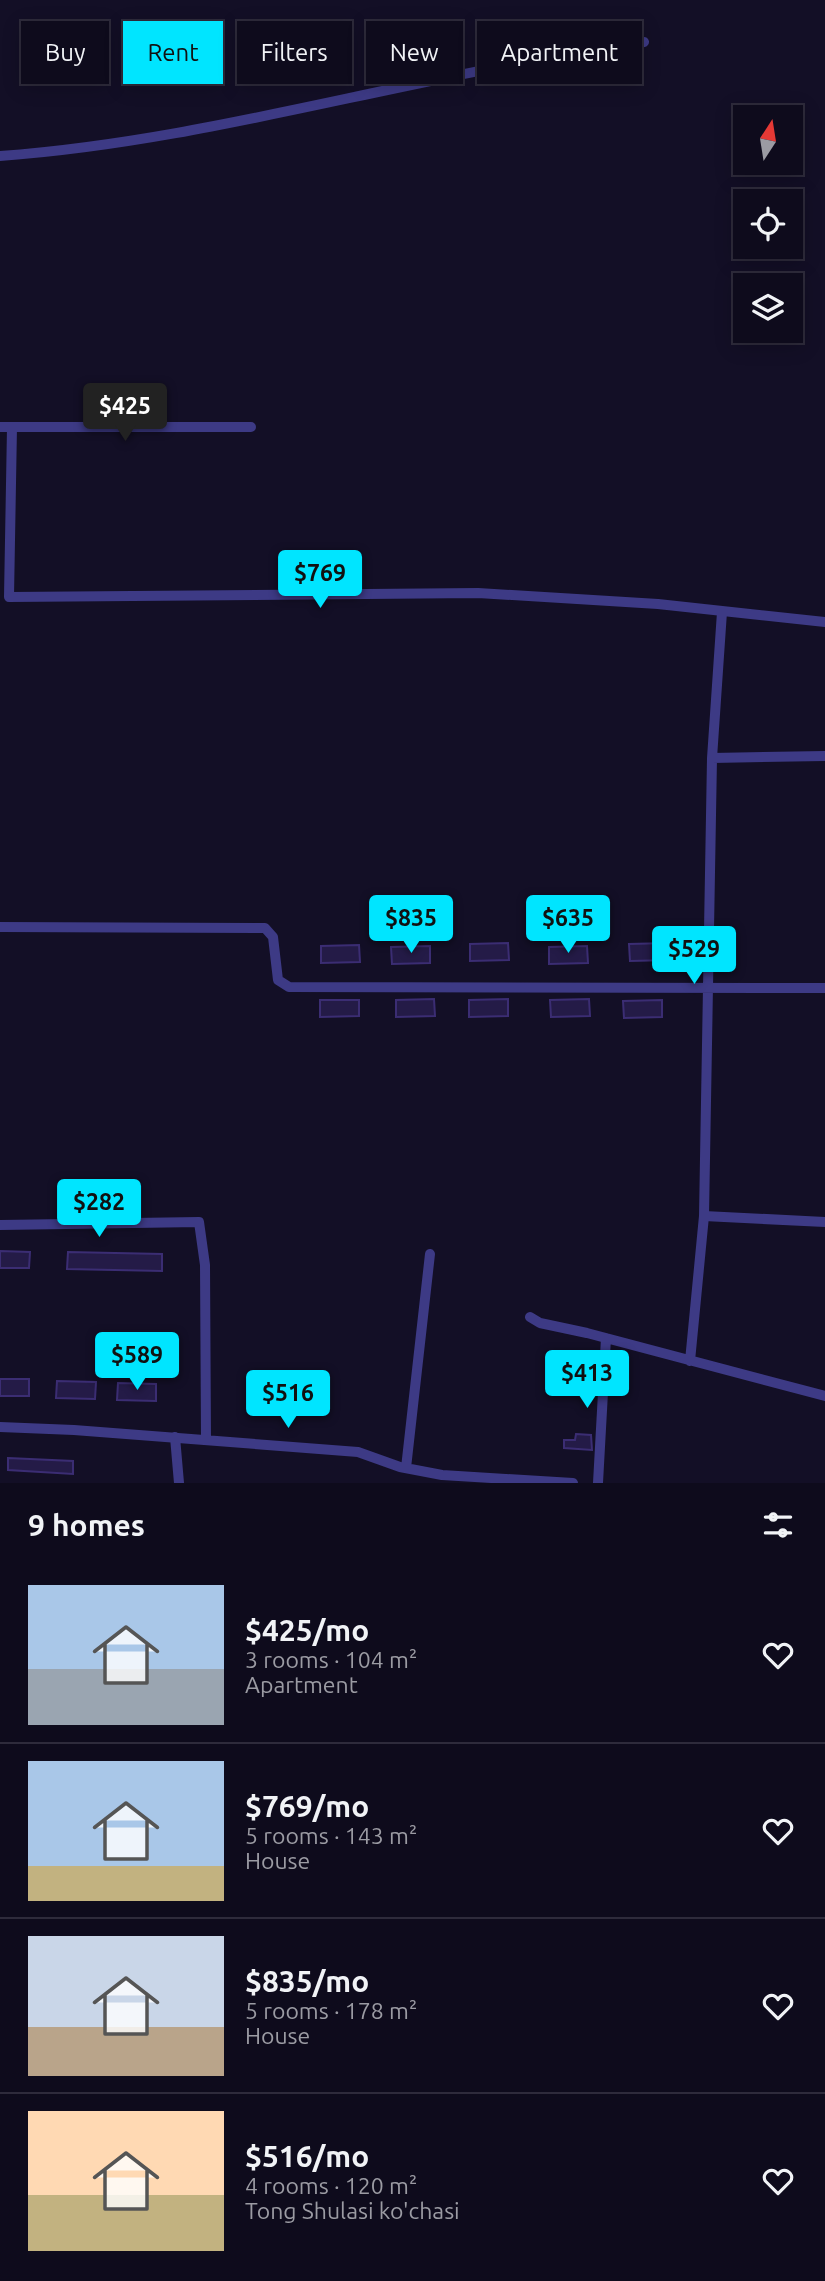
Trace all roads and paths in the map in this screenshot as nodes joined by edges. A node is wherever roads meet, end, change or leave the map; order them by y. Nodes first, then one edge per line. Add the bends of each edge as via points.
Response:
1 (644, 43) dead end
2 (0, 156) edge
3 (0, 427) edge
4 (12, 427) junction
5 (251, 427) dead end
6 (722, 612) junction
7 (825, 622) edge
8 (825, 756) edge
9 (712, 758) junction
10 (0, 927) edge
11 (709, 988) junction
12 (825, 988) edge
13 (704, 1216) junction
14 (825, 1222) edge
15 (0, 1225) edge
16 (430, 1254) dead end
17 (530, 1318) dead end
18 (606, 1338) junction
19 (690, 1362) junction
20 (825, 1396) edge
21 (0, 1427) edge
22 (175, 1437) junction
23 (206, 1440) junction
24 (406, 1468) junction
25 (179, 1483) edge
26 (573, 1483) edge
27 (598, 1483) edge

1 - 2 street via 452,76 209,129 51,153
3 - 4 street
4 - 5 street
4 - 6 street via 9,597 478,593
6 - 7 street
6 - 9 street
8 - 9 street
9 - 11 street
10 - 11 street via 265,928 273,937 278,980 289,987
11 - 12 street
11 - 13 street
13 - 14 street
13 - 19 street
15 - 23 street via 199,1222 205,1265
16 - 24 street
17 - 18 street
18 - 19 street
18 - 27 street
19 - 20 street
21 - 22 street
22 - 23 street
22 - 25 street
23 - 24 street via 358,1452
24 - 26 street via 442,1475

